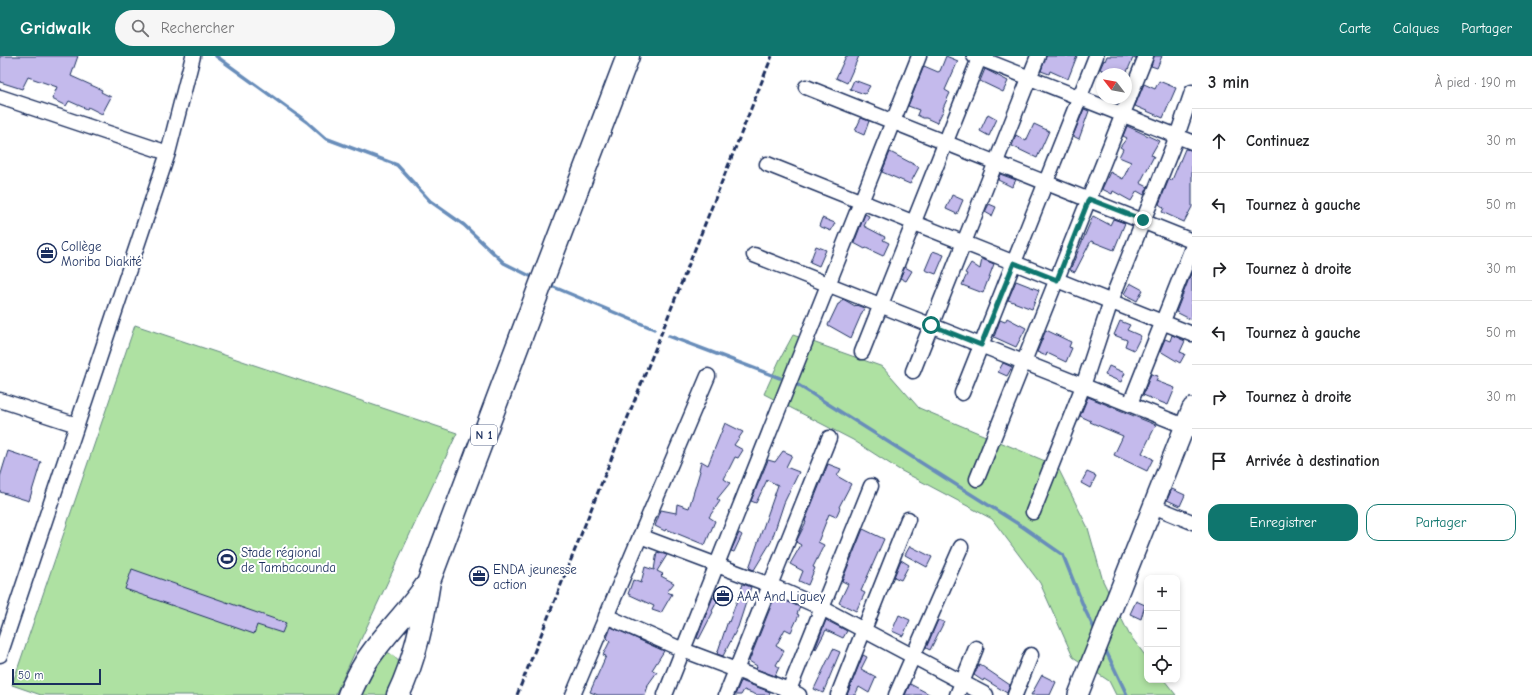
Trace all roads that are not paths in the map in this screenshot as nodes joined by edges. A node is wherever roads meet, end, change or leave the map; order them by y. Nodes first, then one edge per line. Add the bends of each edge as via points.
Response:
1 (628, 56) edge
2 (919, 56) edge
3 (1038, 56) edge
4 (1096, 56) edge
5 (1146, 56) edge
6 (978, 57) edge
7 (192, 60) edge
8 (1029, 78) junction
9 (806, 87) dead end
10 (1192, 92) edge
11 (0, 97) edge
12 (1079, 98) junction
13 (1123, 115) junction
14 (892, 122) junction
15 (1177, 136) junction
16 (1192, 142) edge
17 (946, 143) junction
18 (168, 153) junction
19 (996, 163) junction
20 (767, 164) dead end
21 (1046, 183) junction
22 (1089, 199) junction
23 (860, 202) junction
24 (1143, 220) junction
25 (914, 223) junction
26 (1192, 241) edge
27 (964, 243) junction
28 (1192, 248) edge
29 (754, 255) dead end
30 (1014, 263) junction
31 (1057, 280) junction
32 (827, 284) junction
33 (1111, 301) junction
34 (881, 305) junction
35 (1162, 322) junction
36 (931, 325) junction
37 (1192, 334) edge
38 (981, 345) junction
39 (862, 352) dead end
40 (1024, 362) junction
41 (913, 371) dead end
42 (708, 376) dead end
43 (1083, 386) junction
44 (962, 393) dead end
45 (0, 400) edge
46 (1130, 404) junction
47 (1192, 408) edge
48 (77, 425) junction
49 (1188, 428) edge
50 (829, 438) dead end
51 (977, 479) dead end
52 (871, 486) dead end
53 (1153, 506) junction
54 (1033, 512) dead end
55 (908, 519) dead end
56 (1192, 522) edge
57 (640, 536) junction
58 (962, 547) dead end
59 (716, 565) junction
60 (429, 581) junction
61 (770, 585) junction
62 (822, 608) junction
63 (606, 616) junction
64 (864, 630) junction
65 (976, 648) dead end
66 (683, 650) junction
67 (0, 655) edge
68 (1031, 655) dead end
69 (912, 656) junction
70 (736, 670) junction
71 (960, 689) edge
72 (792, 693) edge
73 (349, 695) edge
74 (398, 695) edge
75 (573, 695) edge
76 (665, 695) edge
77 (726, 695) edge
78 (838, 695) edge
79 (896, 695) edge
80 (986, 695) edge
81 (1015, 695) edge
82 (1078, 695) edge

1 - 60 highway, N 1
2 - 14 street
3 - 8 street
4 - 12 street
5 - 13 street
6 - 8 street
6 - 17 street
7 - 18 street
8 - 12 street
8 - 19 street
9 - 14 street
10 - 15 street
11 - 18 street
12 - 13 street
12 - 21 street
13 - 15 street
13 - 22 street
14 - 17 street
14 - 23 street
15 - 16 street
15 - 24 street
17 - 19 street
17 - 25 street
18 - 48 street
19 - 21 street
19 - 27 street
20 - 23 street
21 - 22 street
21 - 30 street
22 - 24 street
22 - 31 street
23 - 25 street
23 - 32 street
24 - 26 street
24 - 33 street
25 - 27 street
25 - 34 street
27 - 30 street
27 - 36 street
28 - 35 street
29 - 32 street
30 - 31 street
30 - 38 street
31 - 33 street
31 - 40 street
32 - 34 street
32 - 59 street
33 - 35 street
33 - 43 street
34 - 36 street
34 - 39 street
35 - 37 street
35 - 46 street
36 - 38 street
36 - 41 street
38 - 40 street
38 - 44 street
40 - 43 street
40 - 51 street
42 - 57 street
43 - 46 street
43 - 54 street
45 - 48 street
46 - 49 street
47 - 49 street
48 - 67 street
49 - 53 street
50 - 61 street
52 - 62 street
53 - 56 street
53 - 82 street
55 - 64 street
57 - 59 street
57 - 63 street
58 - 69 street
59 - 61 street
59 - 66 street
60 - 73 highway, N 1 via 415,603 369,657
60 - 74 highway, N 1 via 423,617 408,674
61 - 62 street
61 - 70 street
62 - 64 street
62 - 72 street
63 - 66 street
63 - 75 street
64 - 69 street
64 - 78 street
65 - 71 street
66 - 70 street
66 - 76 street
68 - 81 street
69 - 71 street
69 - 79 street
70 - 72 street
70 - 77 street
71 - 80 street

